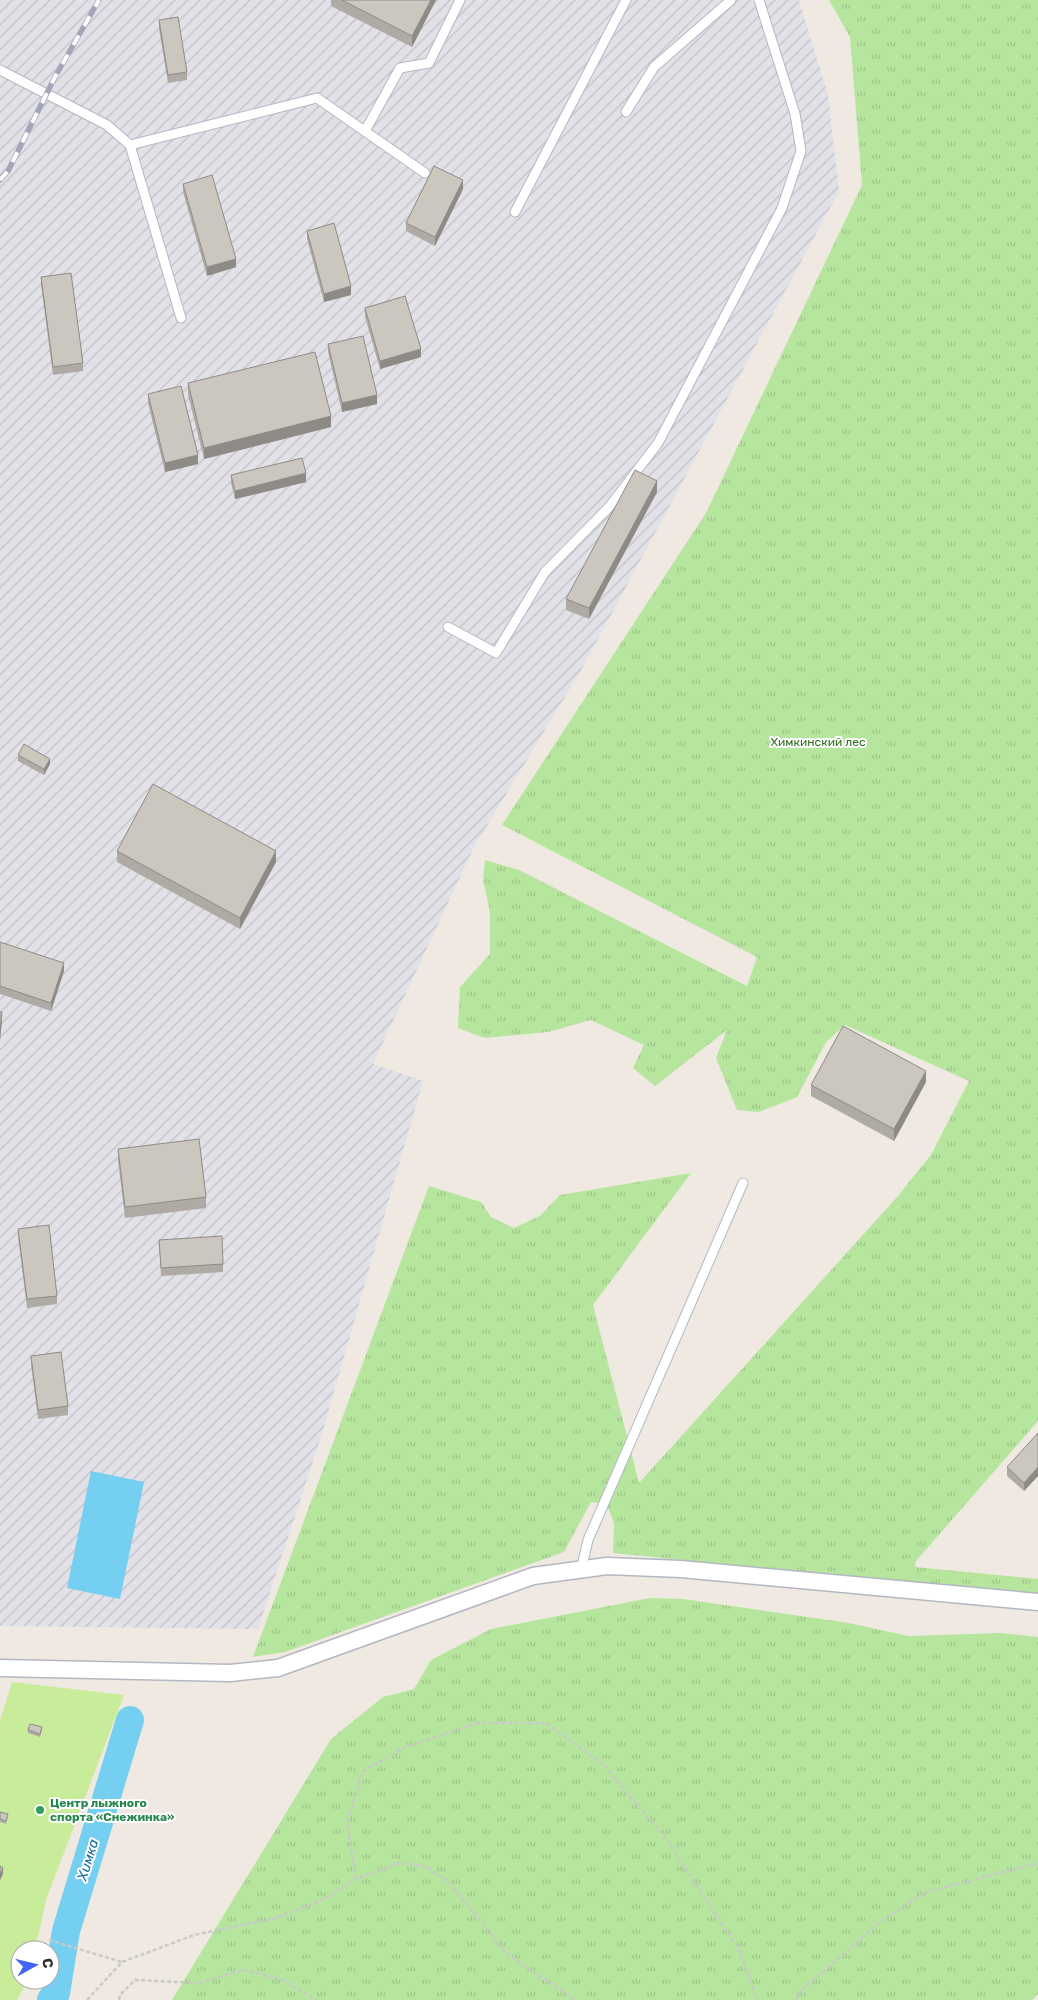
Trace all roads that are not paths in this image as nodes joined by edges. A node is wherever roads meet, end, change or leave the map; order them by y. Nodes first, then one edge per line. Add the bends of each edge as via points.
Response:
1 (460, 0) edge
2 (626, 0) edge
3 (731, 0) edge
4 (759, 0) edge
5 (0, 70) edge
6 (626, 112) dead end
7 (365, 131) junction
8 (130, 145) junction
9 (425, 173) dead end
10 (515, 212) dead end
11 (181, 318) dead end
12 (448, 627) dead end
13 (743, 1184) dead end
14 (581, 1570) junction
15 (1038, 1602) edge
16 (0, 1668) edge

1 - 7 lane via 429,63 400,68
2 - 10 lane
3 - 6 lane via 654,67
4 - 12 lane via 795,114 801,151 782,208 658,443 610,506 545,572 496,653
5 - 8 lane via 107,125
7 - 8 lane via 318,98
7 - 9 lane
8 - 11 lane
13 - 14 lane via 588,1540
14 - 15 street via 607,1566 682,1570
14 - 16 street via 533,1576 278,1668 230,1673

